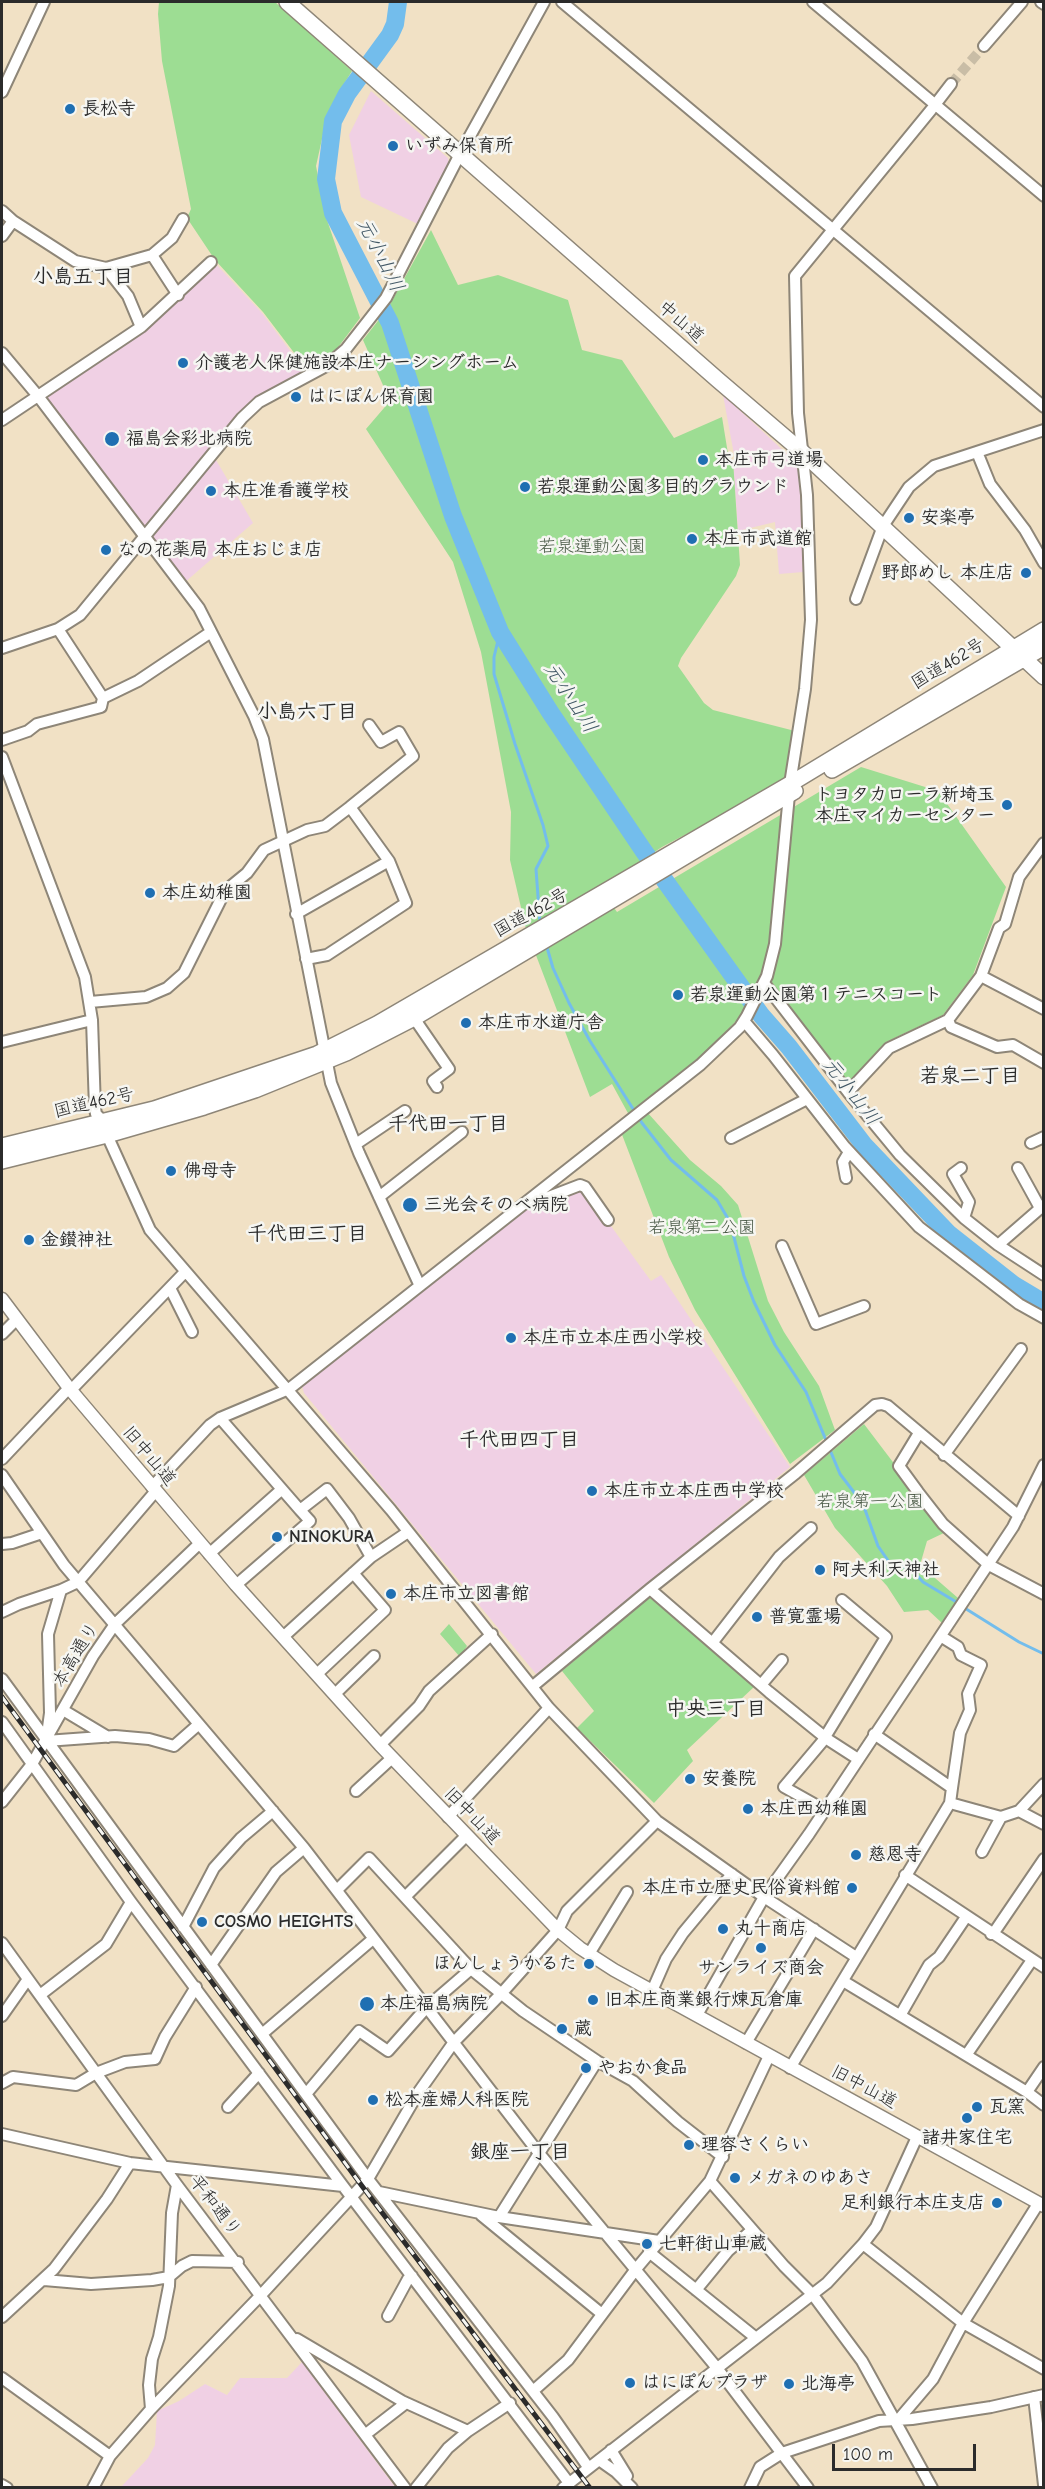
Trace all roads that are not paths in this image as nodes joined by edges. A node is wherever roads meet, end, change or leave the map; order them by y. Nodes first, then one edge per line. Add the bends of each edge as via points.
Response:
1 (44, 2) edge
2 (287, 2) edge
3 (544, 2) edge
4 (562, 2) edge
5 (813, 2) edge
6 (1022, 2) edge
7 (984, 46) tunnel mouth
8 (951, 84) tunnel mouth
9 (2, 92) edge
10 (934, 104) junction
11 (460, 154) junction
12 (1044, 196) edge
13 (2, 211) edge
14 (183, 219) dead end
15 (12, 221) junction
16 (832, 229) junction
17 (2, 236) edge
18 (152, 255) junction
19 (212, 262) dead end
20 (106, 268) junction
21 (178, 295) junction
22 (141, 327) junction
23 (2, 353) edge
24 (38, 396) junction
25 (1044, 407) edge
26 (2, 420) edge
27 (1044, 430) edge
28 (800, 450) junction
29 (976, 452) junction
30 (883, 526) junction
31 (145, 538) junction
32 (1044, 563) edge
33 (856, 599) dead end
34 (58, 629) junction
35 (1044, 630) edge
36 (211, 632) junction
37 (1013, 647) junction
38 (1044, 647) edge
39 (2, 648) edge
40 (1025, 658) junction
41 (1044, 676) edge
42 (103, 698) junction
43 (369, 725) dead end
44 (2, 740) edge
45 (2, 757) edge
46 (790, 790) junction
47 (350, 807) junction
48 (284, 842) junction
49 (1044, 843) edge
50 (389, 861) junction
51 (296, 914) junction
52 (526, 945) junction
53 (306, 959) junction
54 (981, 976) junction
55 (762, 986) junction
56 (90, 1002) junction
57 (1044, 1009) edge
58 (414, 1018) junction
59 (746, 1018) junction
60 (92, 1020) junction
61 (948, 1020) junction
62 (2, 1042) edge
63 (326, 1055) junction
64 (1044, 1064) edge
65 (437, 1087) dead end
66 (848, 1092) junction
67 (807, 1099) junction
68 (405, 1111) dead end
69 (106, 1129) junction
70 (462, 1132) dead end
71 (1044, 1137) edge
72 (731, 1138) dead end
73 (2, 1143) edge
74 (1031, 1143) dead end
75 (356, 1144) junction
76 (849, 1152) junction
77 (2, 1161) edge
78 (961, 1168) dead end
79 (1018, 1168) dead end
80 (846, 1178) dead end
81 (380, 1197) junction
82 (530, 1201) junction
83 (1042, 1207) edge
84 (964, 1218) junction
85 (608, 1220) dead end
86 (998, 1245) junction
87 (782, 1246) dead end
88 (185, 1272) junction
89 (1044, 1275) edge
90 (419, 1284) junction
91 (170, 1288) junction
92 (2, 1299) edge
93 (864, 1306) dead end
94 (1044, 1318) edge
95 (16, 1319) junction
96 (192, 1332) dead end
97 (2, 1334) edge
98 (1021, 1349) dead end
99 (70, 1389) junction
100 (289, 1389) junction
101 (220, 1418) junction
102 (919, 1433) junction
103 (944, 1455) junction
104 (2, 1459) edge
105 (1044, 1465) edge
106 (2, 1475) edge
107 (153, 1490) junction
108 (281, 1490) junction
109 (300, 1510) junction
110 (1019, 1516) junction
111 (811, 1528) dead end
112 (408, 1532) junction
113 (42, 1533) junction
114 (200, 1543) junction
115 (2, 1544) edge
116 (209, 1554) junction
117 (371, 1557) junction
118 (988, 1564) junction
119 (352, 1573) junction
120 (78, 1582) junction
121 (236, 1585) junction
122 (650, 1589) junction
123 (61, 1590) junction
124 (1044, 1594) edge
125 (842, 1600) dead end
126 (2, 1612) edge
127 (115, 1624) junction
128 (492, 1634) junction
129 (283, 1636) junction
130 (942, 1637) junction
131 (712, 1642) junction
132 (374, 1656) dead end
133 (782, 1660) dead end
134 (317, 1674) junction
135 (2, 1679) edge
136 (761, 1685) junction
137 (533, 1686) junction
138 (335, 1694) junction
139 (549, 1708) junction
140 (63, 1710) junction
141 (2, 1722) edge
142 (199, 1724) junction
143 (874, 1734) junction
144 (825, 1736) junction
145 (108, 1737) junction
146 (46, 1741) junction
147 (380, 1745) junction
148 (392, 1758) junction
149 (858, 1759) junction
150 (32, 1764) junction
151 (1044, 1784) edge
152 (952, 1788) junction
153 (356, 1791) dead end
154 (2, 1802) edge
155 (950, 1803) junction
156 (825, 1810) junction
157 (273, 1811) junction
158 (1019, 1811) junction
159 (448, 1817) junction
160 (1001, 1817) junction
161 (657, 1821) junction
162 (1044, 1824) edge
163 (466, 1836) junction
164 (304, 1848) junction
165 (982, 1852) dead end
166 (1044, 1859) edge
167 (732, 1874) junction
168 (905, 1875) junction
169 (337, 1890) junction
170 (627, 1892) dead end
171 (405, 1897) junction
172 (764, 1897) junction
173 (131, 1902) junction
174 (966, 1917) junction
175 (183, 1928) junction
176 (814, 1929) junction
177 (558, 1930) junction
178 (991, 1934) junction
179 (373, 1940) junction
180 (2, 1943) edge
181 (589, 1954) junction
182 (856, 1957) junction
183 (1040, 1963) edge
184 (211, 1965) junction
185 (471, 1969) junction
186 (28, 1979) junction
187 (843, 1981) junction
188 (196, 1988) junction
189 (652, 1990) junction
190 (501, 1994) junction
191 (40, 1995) junction
192 (426, 2007) junction
193 (901, 2014) junction
194 (697, 2015) junction
195 (2, 2016) edge
196 (262, 2034) junction
197 (454, 2042) junction
198 (746, 2043) junction
199 (967, 2054) junction
200 (769, 2056) junction
201 (597, 2061) junction
202 (1044, 2067) edge
203 (790, 2068) junction
204 (96, 2073) junction
205 (259, 2073) junction
206 (2, 2083) edge
207 (1027, 2092) junction
208 (306, 2094) junction
209 (1044, 2105) edge
210 (228, 2107) dead end
211 (2, 2134) edge
212 (917, 2137) junction
213 (538, 2152) junction
214 (723, 2157) junction
215 (130, 2163) junction
216 (165, 2167) junction
217 (368, 2179) junction
218 (710, 2181) junction
219 (177, 2185) junction
220 (343, 2186) junction
221 (379, 2192) junction
222 (351, 2197) junction
223 (1041, 2205) edge
224 (478, 2213) junction
225 (499, 2217) junction
226 (752, 2230) junction
227 (603, 2233) junction
228 (659, 2241) junction
229 (863, 2244) junction
230 (650, 2252) junction
231 (238, 2262) junction
232 (636, 2269) junction
233 (412, 2276) junction
234 (169, 2277) junction
235 (44, 2280) junction
236 (696, 2290) junction
237 (261, 2295) junction
238 (813, 2295) junction
239 (602, 2314) junction
240 (388, 2316) dead end
241 (2, 2317) edge
242 (963, 2323) junction
243 (292, 2337) junction
244 (756, 2338) junction
245 (717, 2368) junction
246 (1044, 2369) edge
247 (2, 2378) edge
248 (532, 2391) junction
249 (1039, 2396) edge
250 (406, 2403) junction
251 (510, 2403) junction
252 (151, 2409) junction
253 (896, 2419) junction
254 (468, 2431) junction
255 (366, 2434) junction
256 (611, 2450) junction
257 (782, 2453) junction
258 (110, 2456) junction
259 (599, 2460) junction
260 (588, 2468) junction
261 (2, 2485) edge
262 (566, 2485) edge
263 (1044, 2485) edge
264 (631, 2486) edge
265 (7, 2487) edge
266 (93, 2487) edge
267 (405, 2487) edge
268 (416, 2487) edge
269 (750, 2487) edge
270 (808, 2487) edge
271 (932, 2487) edge

1 - 9 street
2 - 11 highway, 中山道
3 - 11 street
4 - 16 street
5 - 10 street
6 - 7 street
8 - 10 street
10 - 12 street
10 - 16 street
11 - 28 highway, 中山道
11 - 31 street via 384,301 346,350 326,366 259,402
13 - 15 street
14 - 18 street via 172,237
15 - 17 street
15 - 20 street via 75,261
16 - 25 street
16 - 28 street via 795,276
18 - 20 street
18 - 21 street
19 - 21 street
20 - 22 street via 128,296
21 - 22 street
22 - 24 street
23 - 24 street
24 - 26 street
24 - 31 street
27 - 29 street
28 - 30 highway, 中山道
28 - 46 street via 807,495 811,620
29 - 30 street via 934,466 909,487
29 - 32 street via 990,484
30 - 33 street
30 - 37 highway, 中山道
31 - 34 street via 80,615
31 - 36 street via 199,608
34 - 39 street
34 - 42 street
35 - 37 highway, 国道462号
36 - 42 street via 138,681
36 - 48 street via 263,739
37 - 40 highway, 中山道
37 - 46 highway, 国道462号
38 - 40 highway, 国道462号
40 - 41 highway, 中山道
40 - 46 highway, 国道462号
42 - 44 street via 101,707 37,724
43 - 47 street via 381,742 399,732 413,756
45 - 56 street via 85,977
46 - 52 highway, 国道462号
46 - 55 street via 775,944
47 - 48 street via 325,826
47 - 50 street
48 - 51 street
48 - 56 street via 264,850 247,873 225,891 184,973 166,988 146,997
49 - 54 street via 1019,877 1005,924 999,928
50 - 51 street
50 - 53 street via 406,903 327,955
51 - 53 street
52 - 58 highway, 国道462号
52 - 63 highway, 国道462号
53 - 63 street
54 - 57 street
54 - 61 street
55 - 59 street
55 - 66 street
56 - 60 street
58 - 63 highway, 国道462号
58 - 65 street via 449,1070 433,1081
59 - 67 street
59 - 82 street via 700,1065
60 - 62 street
60 - 69 street via 95,1108
61 - 64 street via 951,1027 997,1047 1013,1045
61 - 66 street via 889,1048
63 - 69 highway, 国道462号 via 154,1109
63 - 75 street via 331,1083
66 - 84 street via 894,1149
67 - 72 street
67 - 76 street
68 - 75 street
69 - 73 highway, 国道462号 via 55,1131
69 - 77 highway, 国道462号
69 - 88 street via 150,1230
70 - 81 street
71 - 74 street
75 - 81 street
76 - 80 street via 843,1162
76 - 94 street via 919,1227 1019,1304
78 - 84 street via 953,1174 969,1202
79 - 83 street
81 - 90 street
82 - 85 street via 580,1185
82 - 90 street
83 - 86 street
84 - 86 street
86 - 89 street
87 - 93 street via 816,1324
88 - 91 street
88 - 100 street
90 - 100 street
91 - 96 street
91 - 99 street
92 - 95 main road, 旧中山道
95 - 97 street
95 - 99 main road, 旧中山道
98 - 103 street
99 - 104 street
99 - 107 main road, 旧中山道
100 - 101 street
100 - 112 street
101 - 107 street
101 - 108 street
102 - 103 street
102 - 118 street via 899,1466 944,1524
102 - 122 street via 888,1406 878,1404
103 - 110 street
105 - 110 street
106 - 113 street
107 - 114 main road, 旧中山道
107 - 120 street
108 - 109 street
108 - 116 street
109 - 117 street via 327,1489
109 - 121 street via 310,1521
110 - 118 street
111 - 131 street via 779,1557
112 - 117 street
112 - 128 street
113 - 115 street
113 - 120 street
114 - 116 main road, 旧中山道
114 - 127 street, 本高通り
116 - 121 main road, 旧中山道
117 - 119 street
118 - 124 street
118 - 130 street
119 - 129 street
119 - 134 street via 385,1610
120 - 123 street
120 - 127 street
121 - 129 main road, 旧中山道
122 - 131 street
122 - 137 street
123 - 126 street
123 - 146 street via 48,1634 50,1713
125 - 144 street via 886,1636
127 - 140 street, 本高通り
127 - 142 street
128 - 137 street
128 - 147 street via 429,1691
129 - 134 main road, 旧中山道
130 - 143 street
130 - 152 street via 958,1647 961,1655 981,1665 968,1694 970,1710 960,1733
131 - 136 street
132 - 138 street
133 - 136 street
134 - 138 main road, 旧中山道
135 - 146 street
136 - 144 street
137 - 139 street
138 - 147 main road, 旧中山道
139 - 159 street
139 - 161 street
140 - 145 street
140 - 146 street, 本高通り
141 - 150 street
142 - 145 street via 174,1746 149,1739
142 - 157 street
143 - 149 street
143 - 152 street
144 - 149 street
144 - 156 street via 784,1787
145 - 146 street
146 - 150 street, 本高通り
146 - 175 street
147 - 148 main road, 旧中山道
148 - 153 street
148 - 159 main road, 旧中山道
149 - 156 street
150 - 154 street, 本高通り
150 - 173 street
151 - 158 street
152 - 155 street
155 - 160 street
155 - 168 street
156 - 172 street
157 - 164 street
157 - 175 street via 214,1868
158 - 160 street
158 - 162 street
159 - 163 main road, 旧中山道
160 - 165 street
161 - 167 street
161 - 177 street via 567,1911
163 - 171 street
163 - 177 main road, 旧中山道
164 - 169 street
164 - 184 street via 276,1872
166 - 178 street
167 - 172 street
167 - 189 street via 683,1933
168 - 174 street
168 - 182 street
169 - 171 street via 369,1858
169 - 179 street
170 - 181 street
171 - 185 street
172 - 176 street
172 - 194 street
173 - 188 street
173 - 191 street via 106,1944
174 - 178 street
174 - 193 street via 939,1957 929,1965
175 - 184 street
176 - 182 street
176 - 198 street
177 - 181 main road, 旧中山道
177 - 190 street
178 - 183 street
179 - 192 street
179 - 196 street
180 - 186 street, 平和通り
181 - 189 main road, 旧中山道
182 - 187 street
183 - 199 street
184 - 196 street
185 - 190 street
185 - 192 street
186 - 191 street, 平和通り
186 - 195 street
187 - 193 street
187 - 203 street
188 - 204 street via 155,2059 125,2062
188 - 205 street
189 - 194 main road, 旧中山道
190 - 197 street
190 - 201 street
191 - 204 street, 平和通り
192 - 197 street
192 - 208 street via 388,2050 359,2031
193 - 199 street
194 - 198 main road, 旧中山道
196 - 208 street
197 - 213 street
197 - 217 street via 418,2093
198 - 200 main road, 旧中山道
199 - 207 street
200 - 203 main road, 旧中山道
200 - 214 street
201 - 213 street
201 - 214 street via 633,2081
202 - 207 street
203 - 212 main road, 旧中山道
204 - 206 street via 76,2085 13,2077
204 - 216 street, 平和通り
205 - 210 street
205 - 220 street
207 - 209 street
208 - 217 street
211 - 215 street
212 - 223 main road, 旧中山道
212 - 229 street via 876,2227
213 - 225 street
213 - 227 street
214 - 218 street
215 - 216 street
215 - 235 street
216 - 219 street, 平和通り
216 - 220 street
217 - 221 street
217 - 222 street
218 - 226 street
218 - 228 street
219 - 231 street, 平和通り
219 - 234 street
220 - 222 street
221 - 224 street
221 - 248 street
222 - 233 street
222 - 237 street
223 - 242 street
224 - 225 street
224 - 239 street
225 - 227 street
226 - 236 street via 728,2251
226 - 238 street
227 - 228 street
227 - 232 street
228 - 230 street
229 - 238 street
229 - 242 street
230 - 232 street
230 - 236 street
231 - 234 street via 192,2261
231 - 237 street, 平和通り
232 - 239 street
232 - 245 street
233 - 240 street
233 - 251 street
234 - 235 street via 91,2284
234 - 252 street via 152,2359
235 - 241 street
236 - 244 street
237 - 243 street, 平和通り
237 - 252 street
238 - 244 street
238 - 253 street via 862,2361
239 - 248 street via 568,2360
242 - 246 street
242 - 253 street via 933,2379
243 - 250 street
243 - 255 street, 平和通り
244 - 245 street
245 - 256 street
245 - 257 street
247 - 258 street
248 - 260 street
249 - 253 street via 991,2407
249 - 263 street
250 - 254 street
250 - 255 street
251 - 254 street
251 - 262 street
252 - 258 street
253 - 257 street
253 - 271 street
254 - 268 street via 448,2448
255 - 267 street, 平和通り
256 - 259 street
256 - 264 street
257 - 269 street via 760,2467
257 - 270 street
258 - 266 street
259 - 260 street
259 - 264 street
260 - 262 street
261 - 265 street

